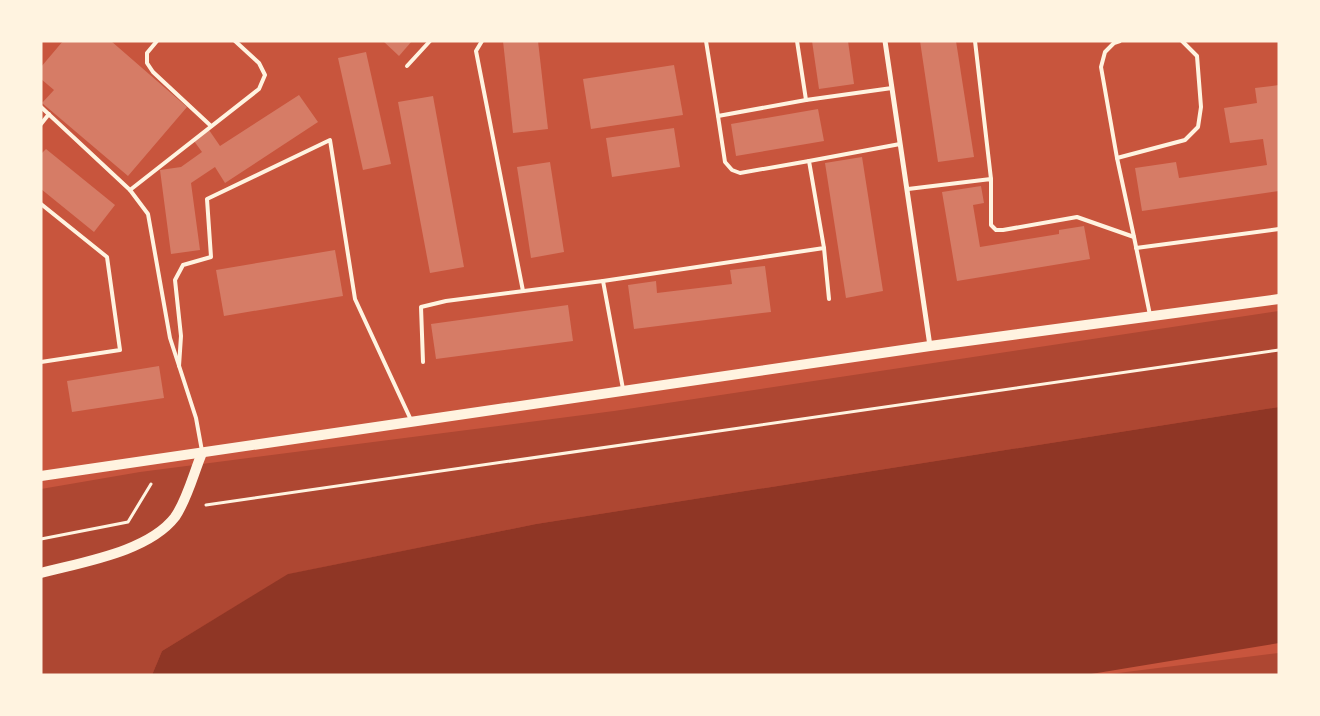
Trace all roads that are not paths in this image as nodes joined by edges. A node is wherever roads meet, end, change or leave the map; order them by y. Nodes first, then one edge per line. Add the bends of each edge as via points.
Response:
1 (157, 41) edge
2 (235, 41) edge
3 (430, 41) edge
4 (482, 41) edge
5 (706, 41) edge
6 (797, 41) edge
7 (885, 41) edge
8 (975, 41) edge
9 (1120, 41) edge
10 (1182, 41) edge
11 (407, 66) dead end
12 (892, 88) junction
13 (806, 100) junction
14 (41, 108) edge
15 (49, 114) junction
16 (718, 116) junction
17 (41, 124) edge
18 (211, 126) junction
19 (900, 144) junction
20 (1117, 158) junction
21 (810, 161) junction
22 (991, 178) junction
23 (908, 189) junction
24 (130, 190) junction
25 (41, 204) edge
26 (1279, 229) edge
27 (1134, 237) junction
28 (824, 248) junction
29 (1136, 248) junction
30 (603, 281) junction
31 (523, 291) junction
32 (829, 299) dead end
33 (1279, 299) edge
34 (1151, 317) junction
35 (930, 346) junction
36 (41, 362) edge
37 (423, 362) dead end
38 (179, 366) junction
39 (623, 391) junction
40 (412, 422) junction
41 (202, 453) junction
42 (41, 476) edge
43 (41, 573) edge

1 - 18 lane via 147,53 147,63
2 - 18 lane via 259,63 265,75 258,89
3 - 11 lane
4 - 31 lane via 476,51
5 - 16 lane
6 - 13 lane
7 - 12 street
8 - 22 lane
9 - 20 lane via 1105,52 1101,67
10 - 20 lane via 1197,56 1201,107 1198,127 1185,140
12 - 13 lane
12 - 19 street
13 - 16 lane
14 - 15 lane
15 - 17 lane
15 - 24 lane
16 - 21 lane via 725,162 732,170 740,173
18 - 24 lane
19 - 21 lane
19 - 23 street
20 - 27 lane
21 - 28 lane
22 - 23 lane
22 - 27 lane via 991,225 996,230 1077,217
23 - 35 street
24 - 38 lane via 148,214 170,338
25 - 36 lane via 108,257 120,350
26 - 29 lane
27 - 29 lane
28 - 30 lane
28 - 32 lane
29 - 34 lane
30 - 31 lane
30 - 39 lane
31 - 37 lane via 421,307
33 - 34 main road
34 - 35 main road
35 - 39 main road
38 - 40 lane via 175,280 183,265 211,257 207,199 330,140 355,299
38 - 41 lane via 196,418
39 - 40 main road
40 - 41 main road
41 - 42 main road
41 - 43 main road via 175,517 157,534 122,552

